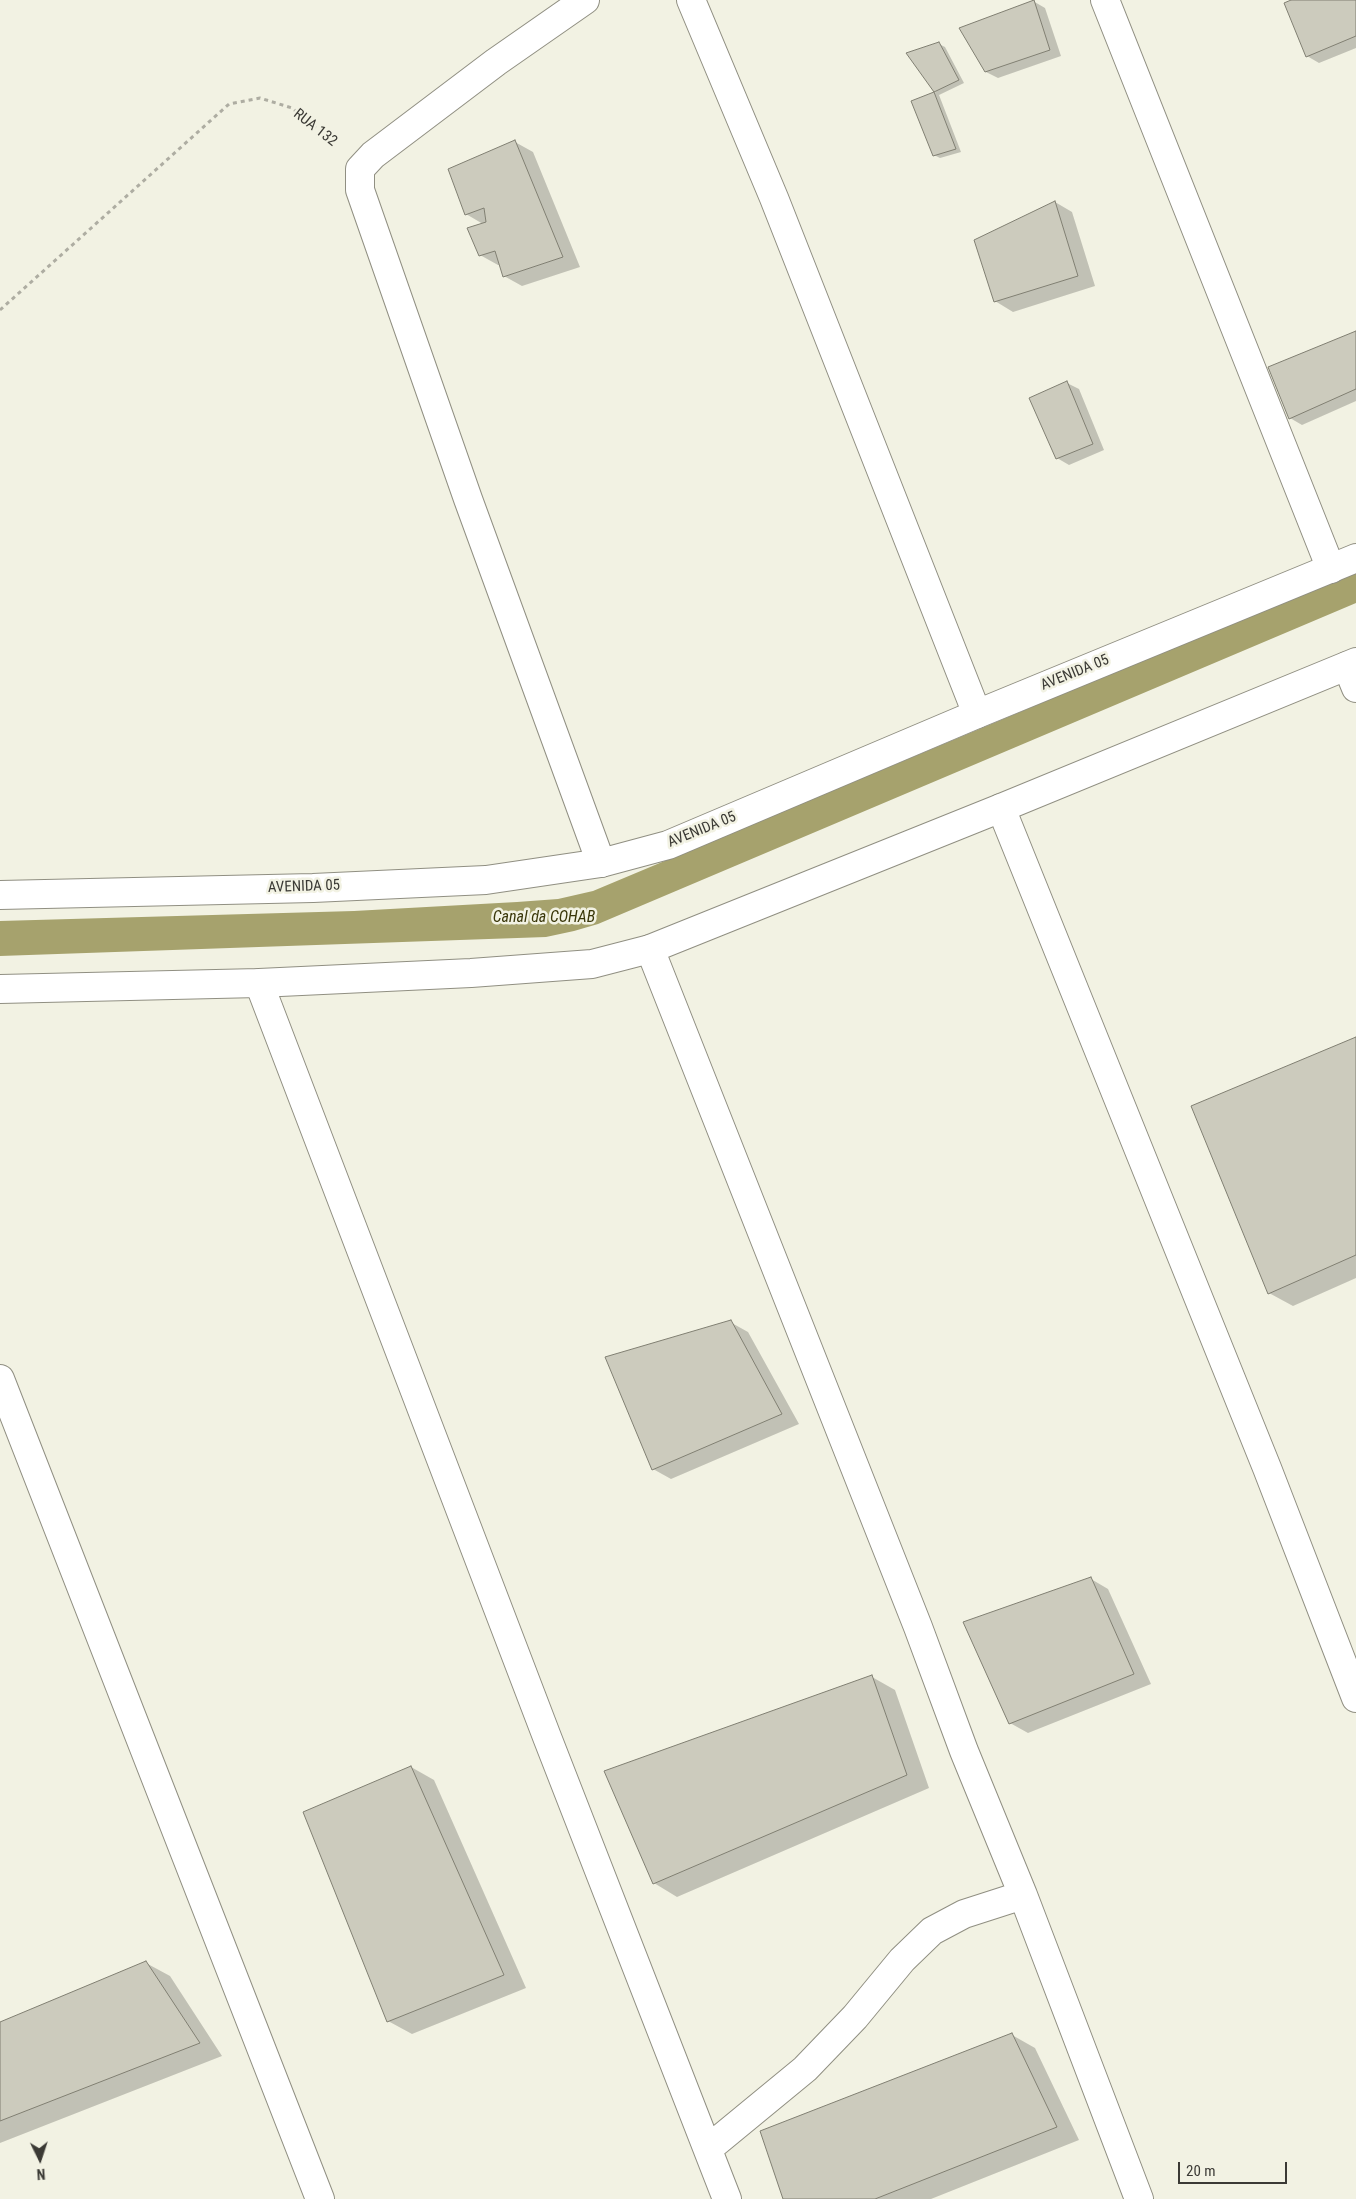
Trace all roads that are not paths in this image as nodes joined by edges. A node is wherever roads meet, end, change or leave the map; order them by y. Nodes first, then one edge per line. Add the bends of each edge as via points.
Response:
1 (585, 0) edge
2 (690, 0) edge
3 (1105, 0) edge
4 (1356, 558) edge
5 (1331, 569) junction
6 (1353, 672) edge
7 (977, 714) junction
8 (1001, 808) junction
9 (601, 863) junction
10 (0, 895) edge
11 (650, 949) junction
12 (259, 983) junction
13 (0, 989) edge
14 (0, 1379) edge
15 (1356, 1698) edge
16 (1023, 1895) junction
17 (709, 2148) junction
18 (320, 2199) edge
19 (727, 2199) edge
20 (1139, 2199) edge

1 - 9 street via 373,155 360,169 360,190
2 - 7 street via 774,198
3 - 5 street
4 - 5 street, AVENIDA 05
5 - 7 street, AVENIDA 05
6 - 8 street
7 - 9 street, AVENIDA 05 via 668,845
8 - 11 street
8 - 15 street
9 - 10 street, AVENIDA 05 via 486,880 314,888
11 - 12 street via 592,964
11 - 16 street
12 - 13 street
12 - 17 street via 547,1737
14 - 18 street
16 - 17 street via 964,1914 932,1931 804,2069
16 - 20 street
17 - 19 street

